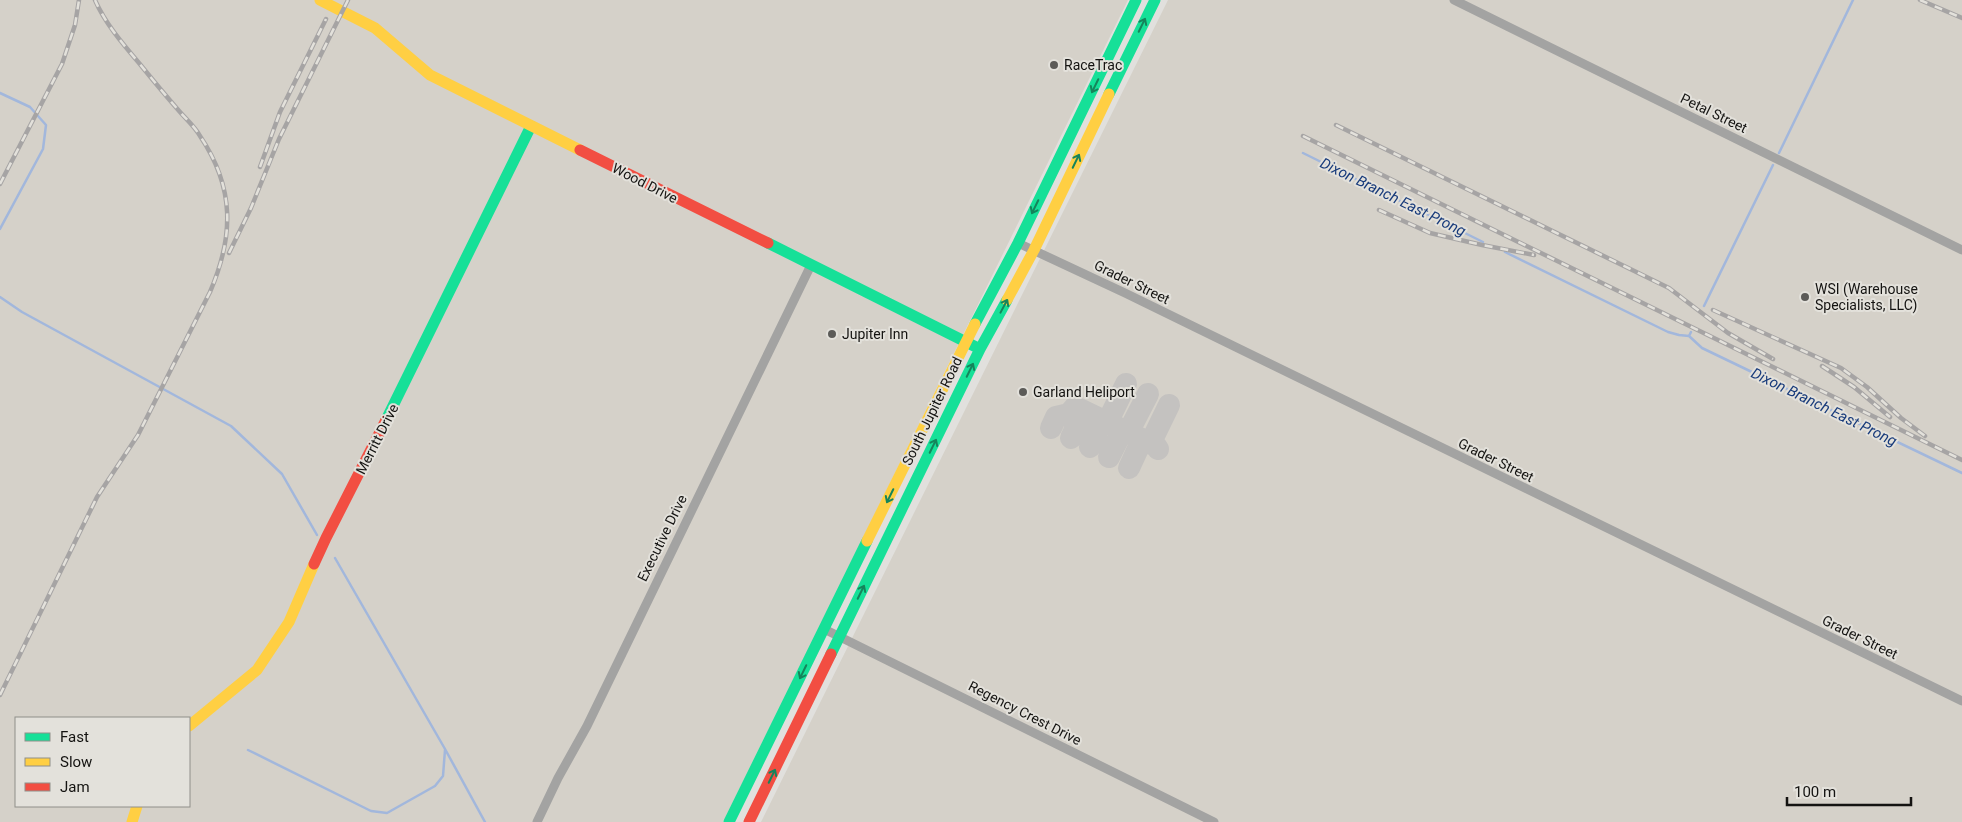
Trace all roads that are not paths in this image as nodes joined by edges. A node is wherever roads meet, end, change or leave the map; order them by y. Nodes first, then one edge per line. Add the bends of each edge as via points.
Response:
1 (320, 0) edge
2 (1136, 0) edge
3 (1155, 0) edge
4 (1454, 0) edge
5 (531, 126) junction
6 (1018, 243) junction
7 (1034, 250) junction
8 (1962, 250) edge
9 (811, 265) junction
10 (965, 342) junction
11 (980, 349) junction
12 (824, 629) junction
13 (839, 636) junction
14 (1962, 701) edge
15 (190, 725) edge
16 (137, 807) edge
17 (732, 817) edge
18 (750, 821) edge
19 (132, 822) edge
20 (537, 822) edge
21 (1214, 822) edge

1 - 5 main road, Wood Drive via 375,28 430,74
2 -> 6 main road, South Jupiter Road
7 -> 3 main road, South Jupiter Road
4 - 8 street, Petal Street
5 - 9 main road, Wood Drive
5 - 15 main road, Merritt Drive via 326,538 289,622 257,670
6 - 7 street, Grader Street
6 - 10 main road, South Jupiter Road
11 -> 7 main road, South Jupiter Road
7 - 14 street, Grader Street
9 - 10 main road, Wood Drive
9 - 20 street, Executive Drive
10 - 11 main road, Wood Drive
10 -> 12 main road, South Jupiter Road
13 -> 11 main road, South Jupiter Road
12 - 13 street, Regency Crest Drive
12 -> 17 main road, South Jupiter Road
18 -> 13 main road, South Jupiter Road
13 - 21 street, Regency Crest Drive
16 - 19 main road
17 - 18 main road

